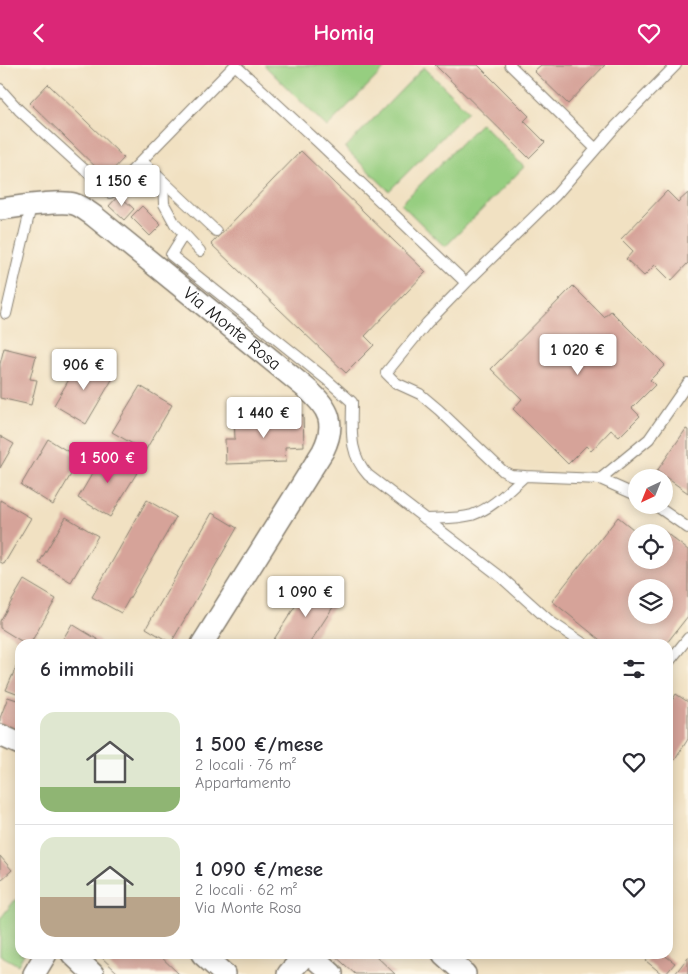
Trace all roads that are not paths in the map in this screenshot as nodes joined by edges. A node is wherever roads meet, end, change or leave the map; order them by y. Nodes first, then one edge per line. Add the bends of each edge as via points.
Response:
1 (235, 65) edge
2 (510, 65) edge
3 (676, 65) edge
4 (0, 89) edge
5 (596, 149) junction
6 (142, 161) junction
7 (163, 181) junction
8 (31, 206) junction
9 (0, 209) edge
10 (216, 231) dead end
11 (184, 234) junction
12 (200, 251) dead end
13 (466, 283) junction
14 (6, 314) dead end
15 (688, 383) edge
16 (525, 476) junction
17 (600, 479) junction
18 (628, 491) edge
19 (668, 514) edge
20 (425, 519) junction
21 (688, 528) edge
22 (688, 638) edge
23 (205, 639) edge
24 (576, 639) edge
25 (673, 657) edge
26 (0, 735) edge
27 (15, 742) edge
28 (43, 959) edge
29 (77, 959) edge
30 (208, 959) edge
31 (302, 959) edge
32 (316, 959) edge
33 (448, 959) edge
34 (34, 974) edge
35 (93, 974) edge
36 (224, 974) edge
37 (288, 974) edge
38 (332, 974) edge
39 (465, 974) edge

1 - 6 lane
1 - 13 lane
2 - 5 lane
3 - 5 lane
4 - 6 lane via 110,193
5 - 13 lane via 555,196
6 - 7 lane
7 - 10 lane
7 - 11 lane via 164,203 175,225
8 - 9 street, Via Monte Rosa
8 - 14 lane
8 - 23 street, Via Monte Rosa via 73,204 94,216 307,389 322,403 329,416 329,435 323,451
11 - 12 lane
11 - 20 lane via 171,255 352,402 354,452 361,467 374,481
13 - 16 lane via 427,323 386,373 396,383 420,394 439,409 503,471
15 - 17 lane via 649,439
16 - 17 lane
16 - 20 lane via 487,508 472,514
17 - 18 lane
19 - 21 lane
20 - 24 lane via 501,577 551,622
22 - 25 lane
26 - 27 street
28 - 34 street
29 - 35 street
30 - 36 street
31 - 37 street
32 - 38 street
33 - 39 street

